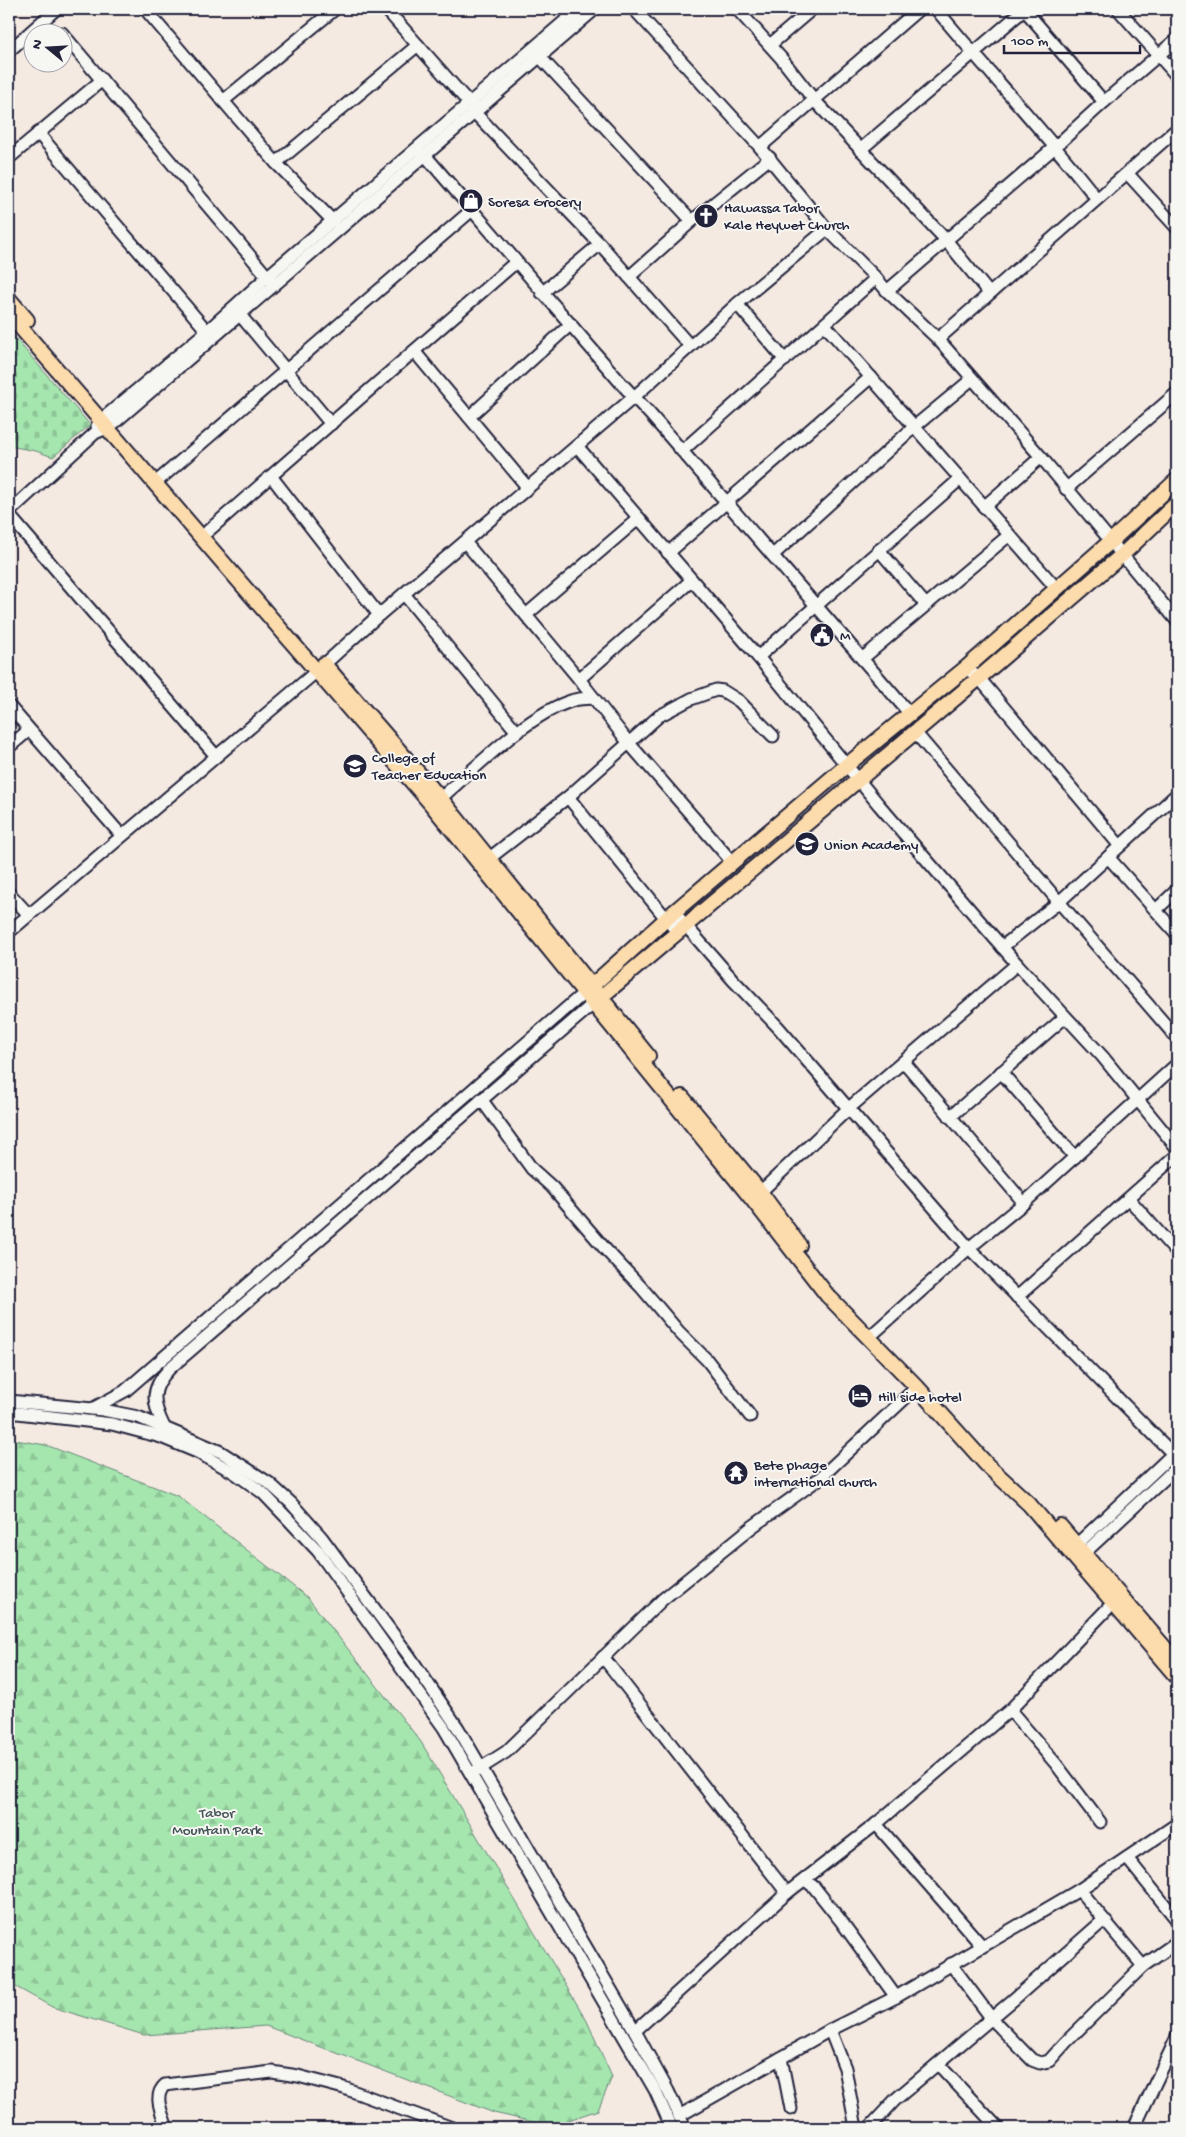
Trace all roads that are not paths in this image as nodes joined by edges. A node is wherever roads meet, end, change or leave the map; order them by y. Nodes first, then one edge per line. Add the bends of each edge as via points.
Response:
1 (145, 9) edge
2 (335, 9) edge
3 (386, 9) edge
4 (579, 9) edge
5 (595, 9) edge
6 (634, 9) edge
7 (737, 9) edge
8 (812, 9) edge
9 (919, 9) edge
10 (936, 9) edge
11 (1024, 9) edge
12 (1118, 9) edge
13 (52, 12) edge
14 (1177, 38) edge
15 (72, 45) edge
16 (418, 45) junction
17 (770, 45) junction
18 (9, 50) edge
19 (972, 53) junction
20 (1159, 56) junction
21 (540, 57) junction
22 (1177, 76) edge
23 (102, 80) junction
24 (814, 100) junction
25 (223, 102) junction
26 (1104, 102) junction
27 (472, 108) junction
28 (1177, 129) edge
29 (38, 133) junction
30 (1056, 146) junction
31 (760, 147) junction
32 (860, 150) junction
33 (424, 154) junction
34 (9, 158) edge
35 (770, 158) junction
36 (276, 163) junction
37 (1127, 173) junction
38 (1097, 199) junction
39 (472, 210) junction
40 (333, 221) junction
41 (692, 221) junction
42 (1176, 226) edge
43 (827, 229) junction
44 (946, 240) junction
45 (600, 244) junction
46 (516, 262) junction
47 (629, 277) junction
48 (876, 278) junction
49 (271, 280) junction
50 (542, 292) junction
51 (888, 292) junction
52 (989, 293) junction
53 (9, 299) edge
54 (737, 304) junction
55 (9, 314) edge
56 (240, 315) junction
57 (570, 324) junction
58 (825, 325) junction
59 (207, 332) junction
60 (938, 339) junction
61 (690, 346) junction
62 (414, 351) junction
63 (785, 360) junction
64 (285, 371) junction
65 (870, 377) junction
66 (972, 379) junction
67 (1177, 393) edge
68 (634, 397) junction
69 (469, 417) junction
70 (104, 424) junction
71 (331, 424) junction
72 (914, 427) junction
73 (577, 446) junction
74 (682, 450) junction
75 (1040, 457) junction
76 (271, 476) junction
77 (161, 478) junction
78 (960, 479) junction
79 (1177, 480) edge
80 (528, 488) junction
81 (1066, 490) junction
82 (727, 503) junction
83 (1177, 503) edge
84 (984, 507) junction
85 (9, 513) edge
86 (639, 518) junction
87 (208, 531) junction
88 (1008, 536) junction
89 (465, 542) junction
90 (1110, 542) junction
91 (879, 550) junction
92 (668, 553) junction
93 (773, 555) junction
94 (1122, 555) junction
95 (692, 580) junction
96 (1056, 589) junction
97 (404, 594) junction
98 (926, 605) junction
99 (816, 607) junction
100 (379, 615) junction
101 (526, 616) junction
102 (1177, 621) edge
103 (758, 657) junction
104 (862, 659) junction
105 (321, 668) junction
106 (966, 668) junction
107 (979, 678) junction
108 (579, 679) junction
109 (594, 698) junction
110 (9, 706) edge
111 (910, 714) junction
112 (29, 730) junction
113 (914, 731) junction
114 (517, 732) junction
115 (773, 736) dead end
116 (628, 742) junction
117 (9, 747) edge
118 (216, 756) junction
119 (847, 765) junction
120 (858, 780) junction
121 (1177, 794) edge
122 (568, 797) junction
123 (436, 802) junction
124 (121, 835) junction
125 (1120, 846) junction
126 (1108, 857) junction
127 (485, 862) junction
128 (732, 863) junction
129 (1177, 890) edge
130 (9, 893) edge
131 (1059, 902) junction
132 (1156, 910) junction
133 (29, 915) junction
134 (670, 916) junction
135 (682, 928) junction
136 (9, 932) edge
137 (1177, 934) edge
138 (1002, 947) junction
139 (1017, 964) junction
140 (593, 995) junction
141 (1065, 1017) junction
142 (1177, 1038) edge
143 (904, 1062) junction
144 (1177, 1064) edge
145 (1001, 1072) junction
146 (481, 1099) junction
147 (1136, 1100) junction
148 (848, 1109) junction
149 (950, 1117) junction
150 (1177, 1148) edge
151 (1177, 1155) edge
152 (1075, 1157) junction
153 (757, 1196) junction
154 (1129, 1199) junction
155 (1024, 1203) junction
156 (970, 1248) junction
157 (1177, 1253) edge
158 (1017, 1297) junction
159 (196, 1330) junction
160 (875, 1332) junction
161 (207, 1336) junction
162 (917, 1387) junction
163 (9, 1401) edge
164 (92, 1408) junction
165 (9, 1412) edge
166 (750, 1416) dead end
167 (164, 1427) junction
168 (1176, 1454) edge
169 (1177, 1467) edge
170 (1077, 1552) junction
171 (1114, 1602) junction
172 (410, 1657) junction
173 (603, 1657) junction
174 (1177, 1662) edge
175 (399, 1663) junction
176 (1177, 1677) edge
177 (1010, 1710) junction
178 (481, 1768) junction
179 (470, 1774) junction
180 (1100, 1822) dead end
181 (876, 1824) junction
182 (1177, 1824) edge
183 (1127, 1858) junction
184 (805, 1880) junction
185 (1079, 1890) junction
186 (787, 1893) junction
187 (1104, 1920) junction
188 (1177, 1920) edge
189 (1177, 1942) edge
190 (982, 1946) junction
191 (951, 1964) junction
192 (1143, 1966) junction
193 (896, 1997) junction
194 (992, 2019) junction
195 (830, 2030) junction
196 (635, 2031) junction
197 (1175, 2045) edge
198 (781, 2058) junction
199 (938, 2064) junction
200 (791, 2109) dead end
201 (679, 2116) junction
202 (167, 2128) edge
203 (452, 2128) edge
204 (672, 2128) edge
205 (685, 2128) edge
206 (856, 2128) edge
207 (869, 2128) edge
208 (998, 2128) edge
209 (1134, 2128) edge

1 - 25 street
2 - 25 street
3 - 16 street
4 - 27 street
5 - 21 street
6 - 31 street
7 - 17 street
8 - 17 street
9 - 24 street
10 - 19 street
11 - 19 street
11 - 26 street
12 - 20 street
13 - 18 street
14 - 20 street
15 - 23 street
16 - 27 street
16 - 36 street
17 - 24 street
19 - 30 street
19 - 32 street
20 - 22 street
20 - 26 street
21 - 27 street
21 - 41 street
23 - 29 street
23 - 49 street
24 - 31 street
24 - 32 street
25 - 36 street
26 - 30 street
27 - 33 street
27 - 40 street
27 - 45 street
28 - 37 street
29 - 34 street
29 - 59 street
30 - 38 street
30 - 44 street
31 - 35 street
32 - 44 street
33 - 39 street
33 - 49 street
35 - 41 street
35 - 43 street
36 - 40 street
37 - 38 street
37 - 42 street
38 - 52 street
39 - 46 street
39 - 64 street
40 - 49 street
41 - 47 street
43 - 48 street
43 - 54 street
44 - 51 street
44 - 52 street
45 - 47 street
45 - 50 street
46 - 50 street
46 - 62 street
47 - 61 street
48 - 51 street
48 - 58 street
49 - 56 street
49 - 59 street
50 - 57 street
51 - 60 street
52 - 60 street
53 - 70 main road
54 - 61 street
54 - 63 street
55 - 70 main road
56 - 64 street
56 - 70 street
57 - 68 street
57 - 69 street
58 - 63 street
58 - 65 street
59 - 70 street
60 - 66 street
61 - 68 street
62 - 69 street
62 - 71 street
63 - 74 street
64 - 71 street
64 - 77 street
65 - 72 street
65 - 82 street
66 - 72 street
66 - 75 street
67 - 81 street
68 - 73 street
68 - 74 street
69 - 80 street
70 - 77 main road
70 - 85 street
70 - 105 main road
71 - 76 street
72 - 78 street
72 - 93 street
73 - 80 street
73 - 86 street
74 - 82 street
75 - 81 street
75 - 84 street
76 - 87 street
76 - 100 street
77 - 87 main road
78 - 84 street
78 - 91 street
79 - 90 main road
80 - 89 street
81 - 90 street
82 - 92 street
82 - 93 street
83 - 94 main road
84 - 88 street
85 - 118 street
86 - 92 street
86 - 101 street
87 - 105 main road
88 - 96 street
88 - 98 street
89 - 97 street
89 - 101 street
90 - 94 street
90 - 96 main road
91 - 98 street
91 - 99 street
92 - 95 street
93 - 99 street
94 - 102 street
94 - 107 main road
95 - 103 street
95 - 108 street
96 - 106 main road
97 - 100 street
97 - 114 street
98 - 104 street
99 - 103 street
99 - 104 street
100 - 105 street
101 - 108 street
103 - 119 street
104 - 111 street
105 - 118 street
105 - 123 main road
106 - 107 street
106 - 111 main road
107 - 113 main road
107 - 125 street
108 - 109 street
109 - 114 street via 557,706
109 - 116 street
110 - 112 street
111 - 119 main road
112 - 117 street
112 - 124 street
113 - 120 main road
113 - 131 street
114 - 123 street
115 - 116 street via 739,701 723,690 716,690 659,716
116 - 122 street
116 - 128 street
118 - 124 street
119 - 120 street
119 - 128 main road
120 - 135 main road
120 - 138 street
121 - 125 street
122 - 127 street
122 - 134 street
123 - 127 main road
124 - 133 street
125 - 126 street
126 - 131 street
126 - 132 street
127 - 140 main road
128 - 134 main road
129 - 132 street
130 - 133 street
131 - 138 street
131 - 142 street
132 - 137 street
133 - 136 street
134 - 135 street
134 - 140 main road
135 - 140 main road
135 - 148 street
138 - 139 street
139 - 141 street
139 - 143 street
140 - 146 street
140 - 153 main road
140 - 159 street
141 - 145 street
141 - 147 street via 1102,1056
143 - 148 street
143 - 149 street
144 - 147 street
145 - 149 street
145 - 152 street
146 - 161 street
146 - 166 street via 532,1169 552,1187 678,1332 707,1360
147 - 150 street
147 - 152 street
148 - 153 street
148 - 156 street
149 - 155 street
151 - 154 street
152 - 155 street
153 - 160 main road via 833,1289
153 - 162 main road via 827,1295
154 - 157 street
154 - 158 street
155 - 156 street
156 - 158 street
156 - 160 street
158 - 168 street
159 - 161 street
159 - 164 street via 125,1391
160 - 170 main road via 994,1459 1036,1498
161 - 167 street via 170,1368 156,1386 155,1405
162 - 170 main road via 987,1465
162 - 173 street via 820,1478 663,1599
163 - 164 street
164 - 167 street via 138,1417
165 - 175 street via 112,1424 161,1437 235,1473 263,1493 318,1552
167 - 172 street via 244,1465 291,1503 322,1538
168 - 170 street
169 - 170 street
170 - 171 main road
170 - 174 main road
171 - 176 main road
171 - 177 street
172 - 175 street
172 - 178 street via 454,1721
173 - 178 street via 506,1752
173 - 186 street
175 - 179 street via 444,1728
177 - 180 street
177 - 181 street
178 - 179 street
178 - 196 street
179 - 204 street via 654,2090
181 - 184 street
181 - 190 street
182 - 183 street
183 - 185 street
183 - 188 street
184 - 186 street
184 - 193 street via 841,1921
185 - 187 street
185 - 190 street
186 - 196 street
187 - 192 street
187 - 194 street
189 - 192 street
190 - 191 street
191 - 193 street
191 - 194 street
192 - 194 street via 1049,2061 1040,2063 1032,2060
193 - 195 street
194 - 199 street
195 - 198 street
195 - 206 street via 844,2068
196 - 201 street
197 - 209 street
198 - 200 street
198 - 201 street
199 - 207 street via 896,2099
199 - 208 street
201 - 205 street
202 - 203 street via 158,2095 165,2085 272,2072 344,2088

